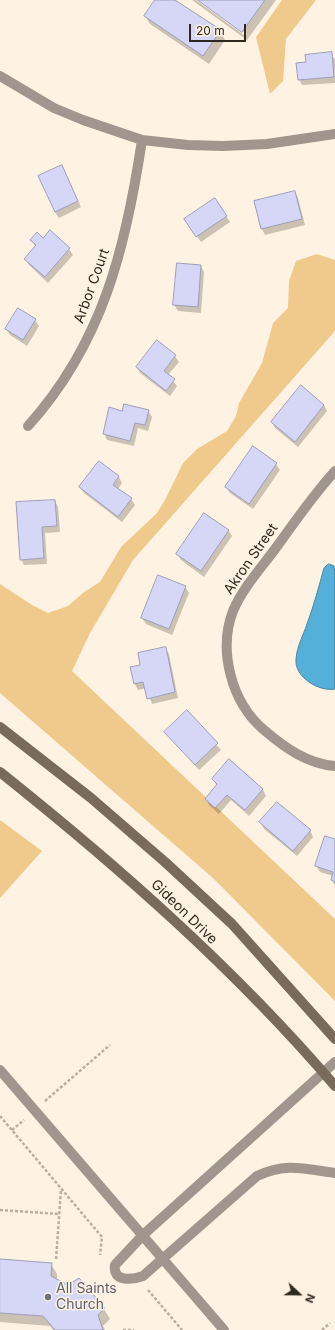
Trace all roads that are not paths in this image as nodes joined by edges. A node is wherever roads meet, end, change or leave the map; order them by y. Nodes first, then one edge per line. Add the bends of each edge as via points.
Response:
1 (0, 76) edge
2 (335, 134) edge
3 (142, 140) junction
4 (28, 426) dead end
5 (335, 471) edge
6 (0, 727) edge
7 (335, 766) edge
8 (0, 772) edge
9 (335, 1039) edge
10 (335, 1062) edge
11 (0, 1070) edge
12 (323, 1073) junction
13 (335, 1086) edge
14 (335, 1173) edge
15 (143, 1235) junction
16 (164, 1259) junction
17 (224, 1330) edge

1 - 3 street via 54,108
2 - 3 street via 268,144 223,146
3 - 4 street, Arbor Court via 132,209 119,258 102,306 86,343 66,378
5 - 7 street, Akron Street via 310,500 239,599 227,636 228,665 237,695 259,726 303,757 324,765
6 - 9 main road, Gideon Drive via 91,798 166,862 232,924
8 - 12 main road, Gideon Drive via 72,829 146,894 244,988
10 - 12 street
11 - 15 street
12 - 13 main road, Gideon Drive
12 - 15 street
14 - 16 street via 290,1166 257,1176
15 - 16 street
15 - 16 street via 119,1259 115,1265 116,1274 122,1278 143,1276
16 - 17 street

